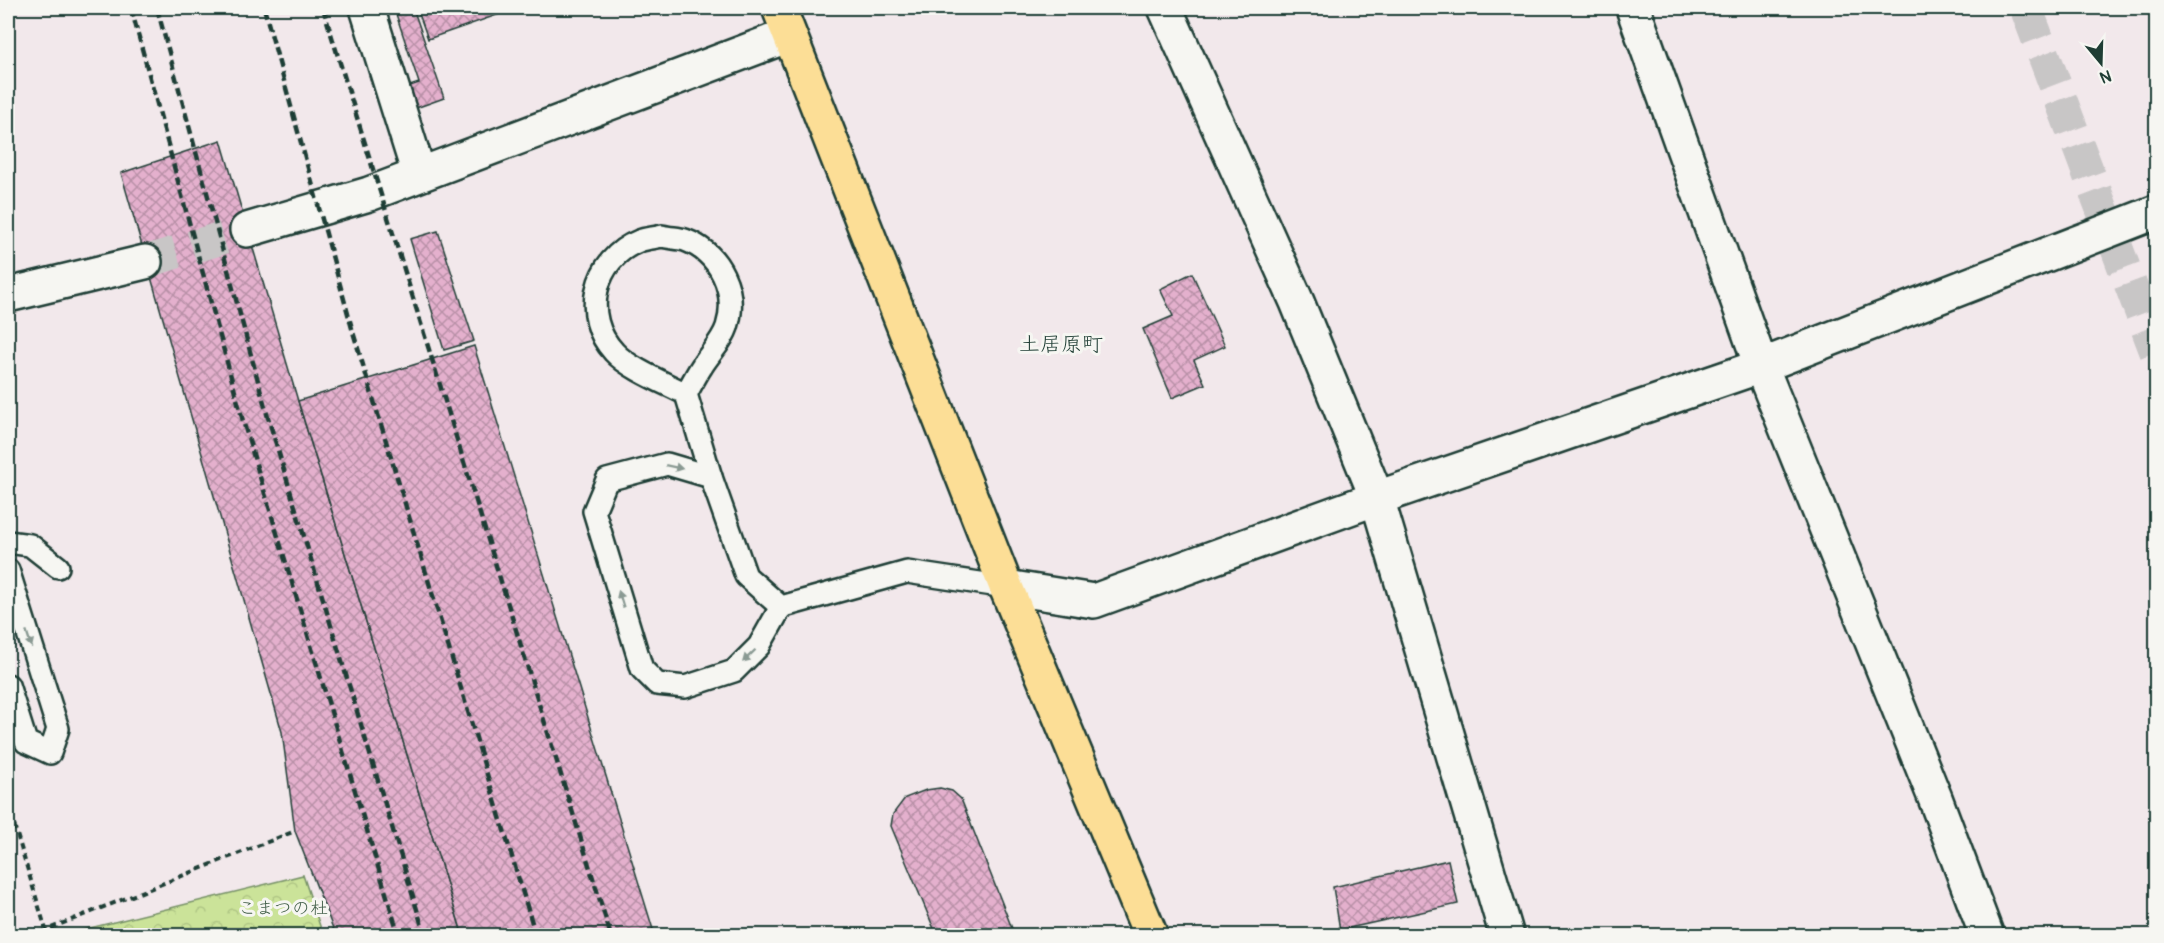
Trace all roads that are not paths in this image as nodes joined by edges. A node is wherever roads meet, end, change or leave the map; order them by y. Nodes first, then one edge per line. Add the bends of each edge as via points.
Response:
1 (367, 8) edge
2 (1165, 8) edge
3 (1633, 8) edge
4 (784, 21) edge
5 (419, 174) junction
6 (2157, 212) edge
7 (247, 230) tunnel mouth
8 (146, 262) tunnel mouth
9 (8, 295) edge
10 (1761, 366) junction
11 (686, 394) junction
12 (711, 477) junction
13 (1377, 498) junction
14 (8, 542) edge
15 (58, 567) dead end
16 (9, 581) edge
17 (1006, 587) junction
18 (781, 607) junction
19 (8, 685) edge
20 (1151, 936) edge
21 (1507, 936) edge
22 (1987, 936) edge

1 - 5 street
2 - 13 street via 1297,302
3 - 10 street
4 - 5 street
4 - 17 main road
5 - 7 street via 369,194
6 - 10 street
8 - 9 street
10 - 13 street
10 - 22 street
11 - 11 lane via 615,354 602,336 594,314 596,291 604,269 620,252 640,241 662,236 684,240 703,250 719,266 728,285 731,307 727,328
11 - 12 lane
12 - 18 lane via 746,576
18 -> 12 lane via 759,646 734,671 686,687 657,684 642,669 594,511 607,480 667,464
13 - 17 street via 1094,601
13 - 21 street
14 - 15 lane via 30,545
16 -> 19 lane via 58,729 50,753 26,742
17 - 18 lane via 907,572
17 - 20 main road

